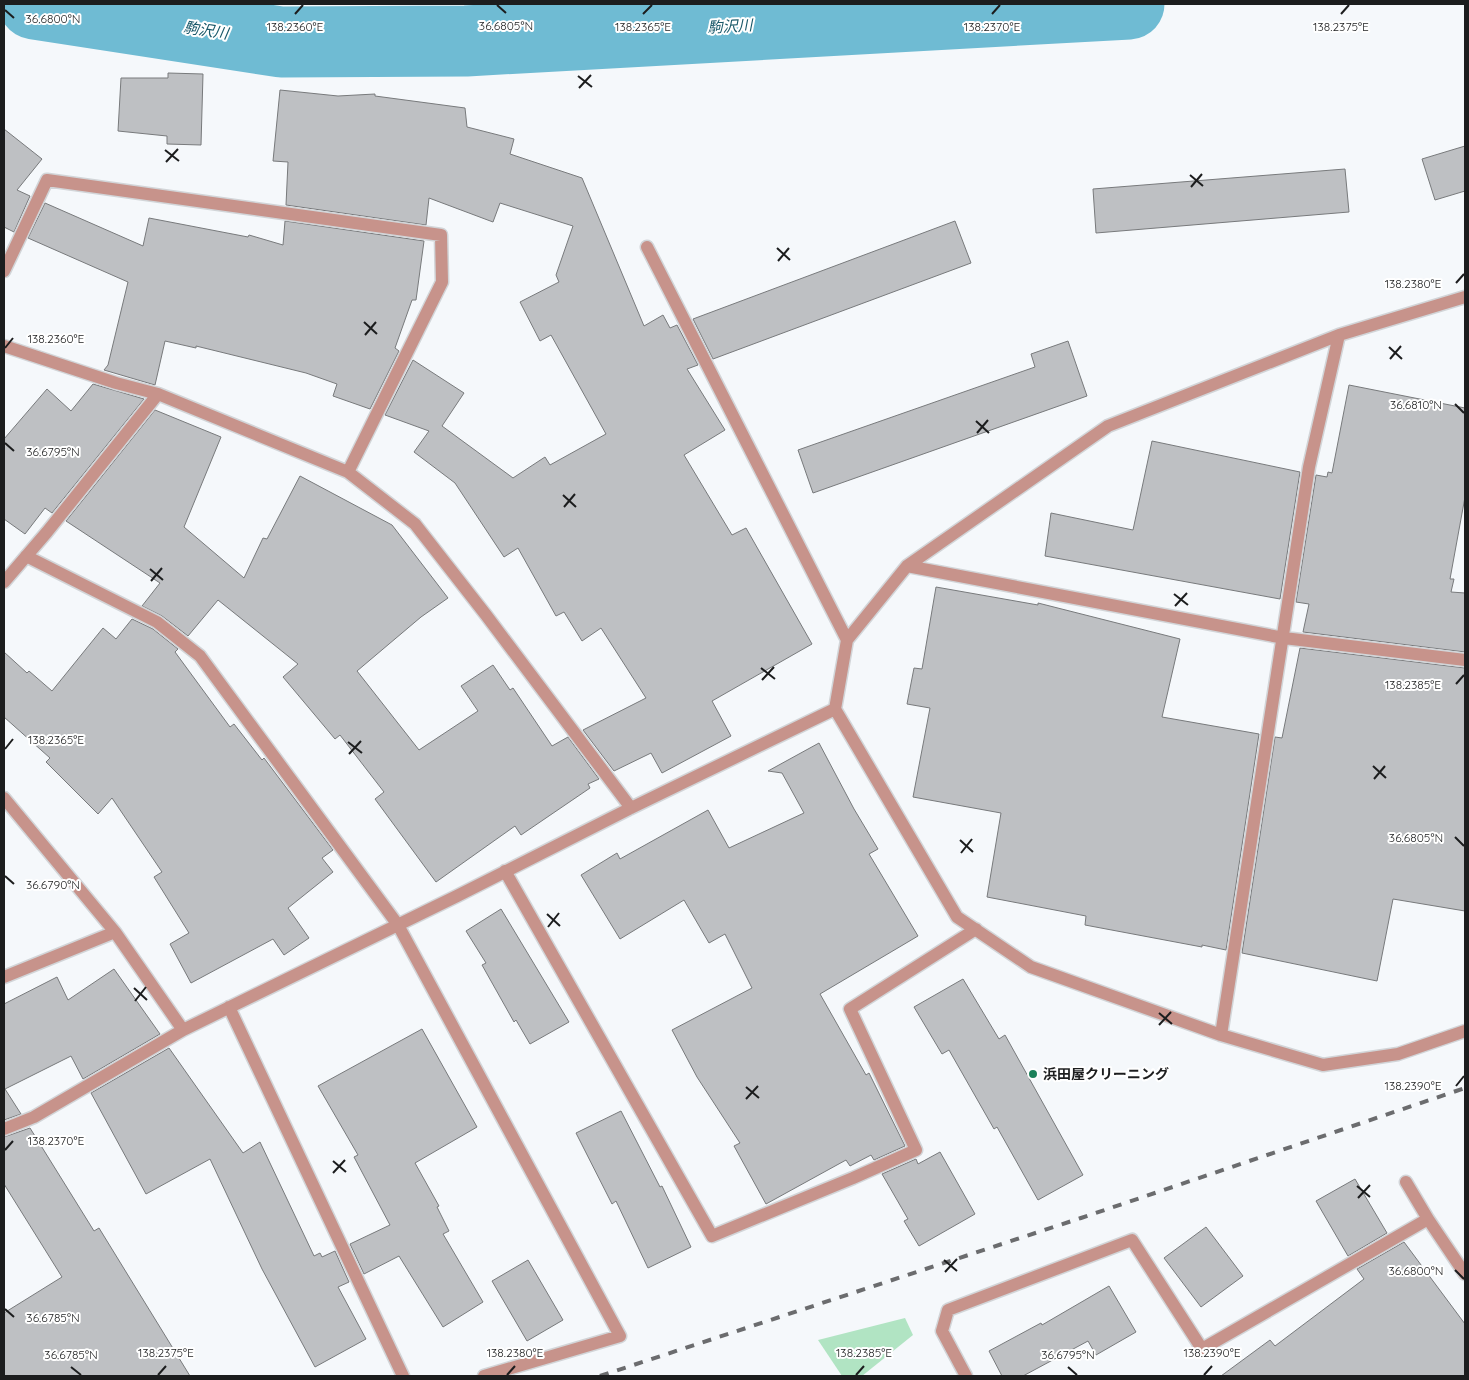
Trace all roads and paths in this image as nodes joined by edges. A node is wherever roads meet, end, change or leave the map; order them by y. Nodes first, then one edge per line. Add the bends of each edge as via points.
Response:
1 (646, 248) dead end
2 (4, 271) edge
3 (1465, 297) edge
4 (1339, 335) junction
5 (4, 346) edge
6 (158, 394) junction
7 (348, 472) junction
8 (26, 556) junction
9 (907, 566) junction
10 (4, 582) edge
11 (1284, 638) junction
12 (847, 640) junction
13 (1465, 660) edge
14 (835, 709) junction
15 (4, 798) edge
16 (631, 808) junction
17 (504, 871) junction
18 (398, 925) junction
19 (976, 929) junction
20 (115, 932) junction
21 (4, 978) edge
22 (229, 1007) junction
23 (183, 1030) junction
24 (1465, 1031) edge
25 (1221, 1035) junction
26 (4, 1129) edge
27 (1406, 1182) dead end
28 (1428, 1219) junction
29 (1465, 1274) edge
30 (403, 1376) edge
31 (484, 1376) edge
32 (966, 1376) edge

1 - 12 street
2 - 7 street via 47,180 442,236 442,282
3 - 4 street
4 - 9 street via 1108,426
4 - 11 street via 1309,467
5 - 6 street
6 - 7 street
6 - 8 street
7 - 16 street via 416,524
8 - 10 street
8 - 18 street via 157,622 200,656
9 - 11 street
9 - 12 street
11 - 13 street
11 - 25 street
12 - 14 street
14 - 16 street
14 - 19 street via 957,916
15 - 20 street
16 - 17 street
17 - 18 street
17 - 19 street via 712,1236 916,1150 850,1010
18 - 22 street
18 - 31 street via 620,1336
19 - 25 street via 1030,968
20 - 21 street
20 - 23 street
22 - 23 street
22 - 30 street
23 - 26 street via 34,1117
24 - 25 street via 1398,1054 1323,1065
27 - 28 street
28 - 29 street
28 - 32 street via 1202,1349 1132,1240 948,1310 942,1331

